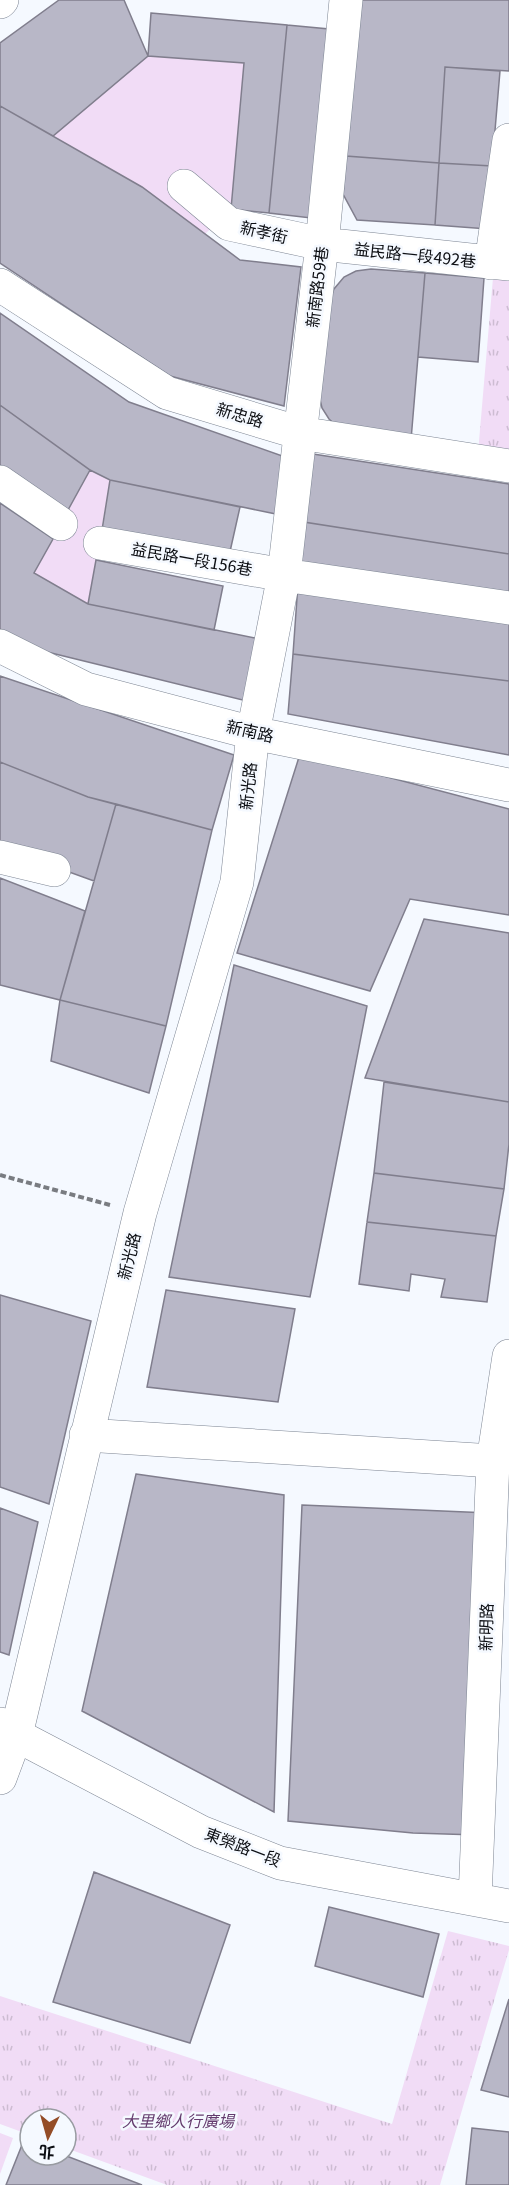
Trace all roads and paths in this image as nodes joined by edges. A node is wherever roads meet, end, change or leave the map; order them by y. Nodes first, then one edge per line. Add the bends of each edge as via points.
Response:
1 (346, 0) edge
2 (509, 140) edge
3 (184, 186) dead end
4 (322, 244) junction
5 (500, 264) edge
6 (0, 285) edge
7 (300, 433) junction
8 (509, 466) edge
9 (0, 482) edge
10 (61, 524) dead end
11 (100, 543) dead end
12 (284, 574) junction
13 (509, 608) edge
14 (0, 646) edge
15 (253, 733) junction
16 (509, 785) edge
17 (0, 857) edge
18 (54, 870) dead end
19 (0, 1175) edge
20 (140, 1213) junction
21 (509, 1358) edge
22 (86, 1435) junction
23 (493, 1461) junction
24 (8, 1729) edge
25 (0, 1779) edge
26 (475, 1899) junction
27 (509, 1906) edge

1 - 4 street, 新南路59巷
2 - 5 street
3 - 4 street, 新孝街 via 229,224
4 - 5 street, 益民路一段492巷
4 - 7 street, 新南路59巷
6 - 7 street, 新忠路 via 167,393
7 - 8 street, 新忠路
7 - 12 street, 新南路59巷
9 - 10 street
11 - 12 street, 益民路一段156巷
12 - 13 street
12 - 15 street, 新南路59巷
14 - 15 street, 新南路 via 86,689
15 - 16 street, 新南路
15 - 20 street, 新光路 via 237,882
17 - 18 street
19 - 20 path
20 - 22 street, 新光路
21 - 23 street, 新明路
22 - 23 street
22 - 24 street, 新光路
23 - 26 street, 新明路
24 - 25 street, 新光路
24 - 26 street, 東榮路一段 via 201,1832 280,1863
26 - 27 street, 東榮路一段

